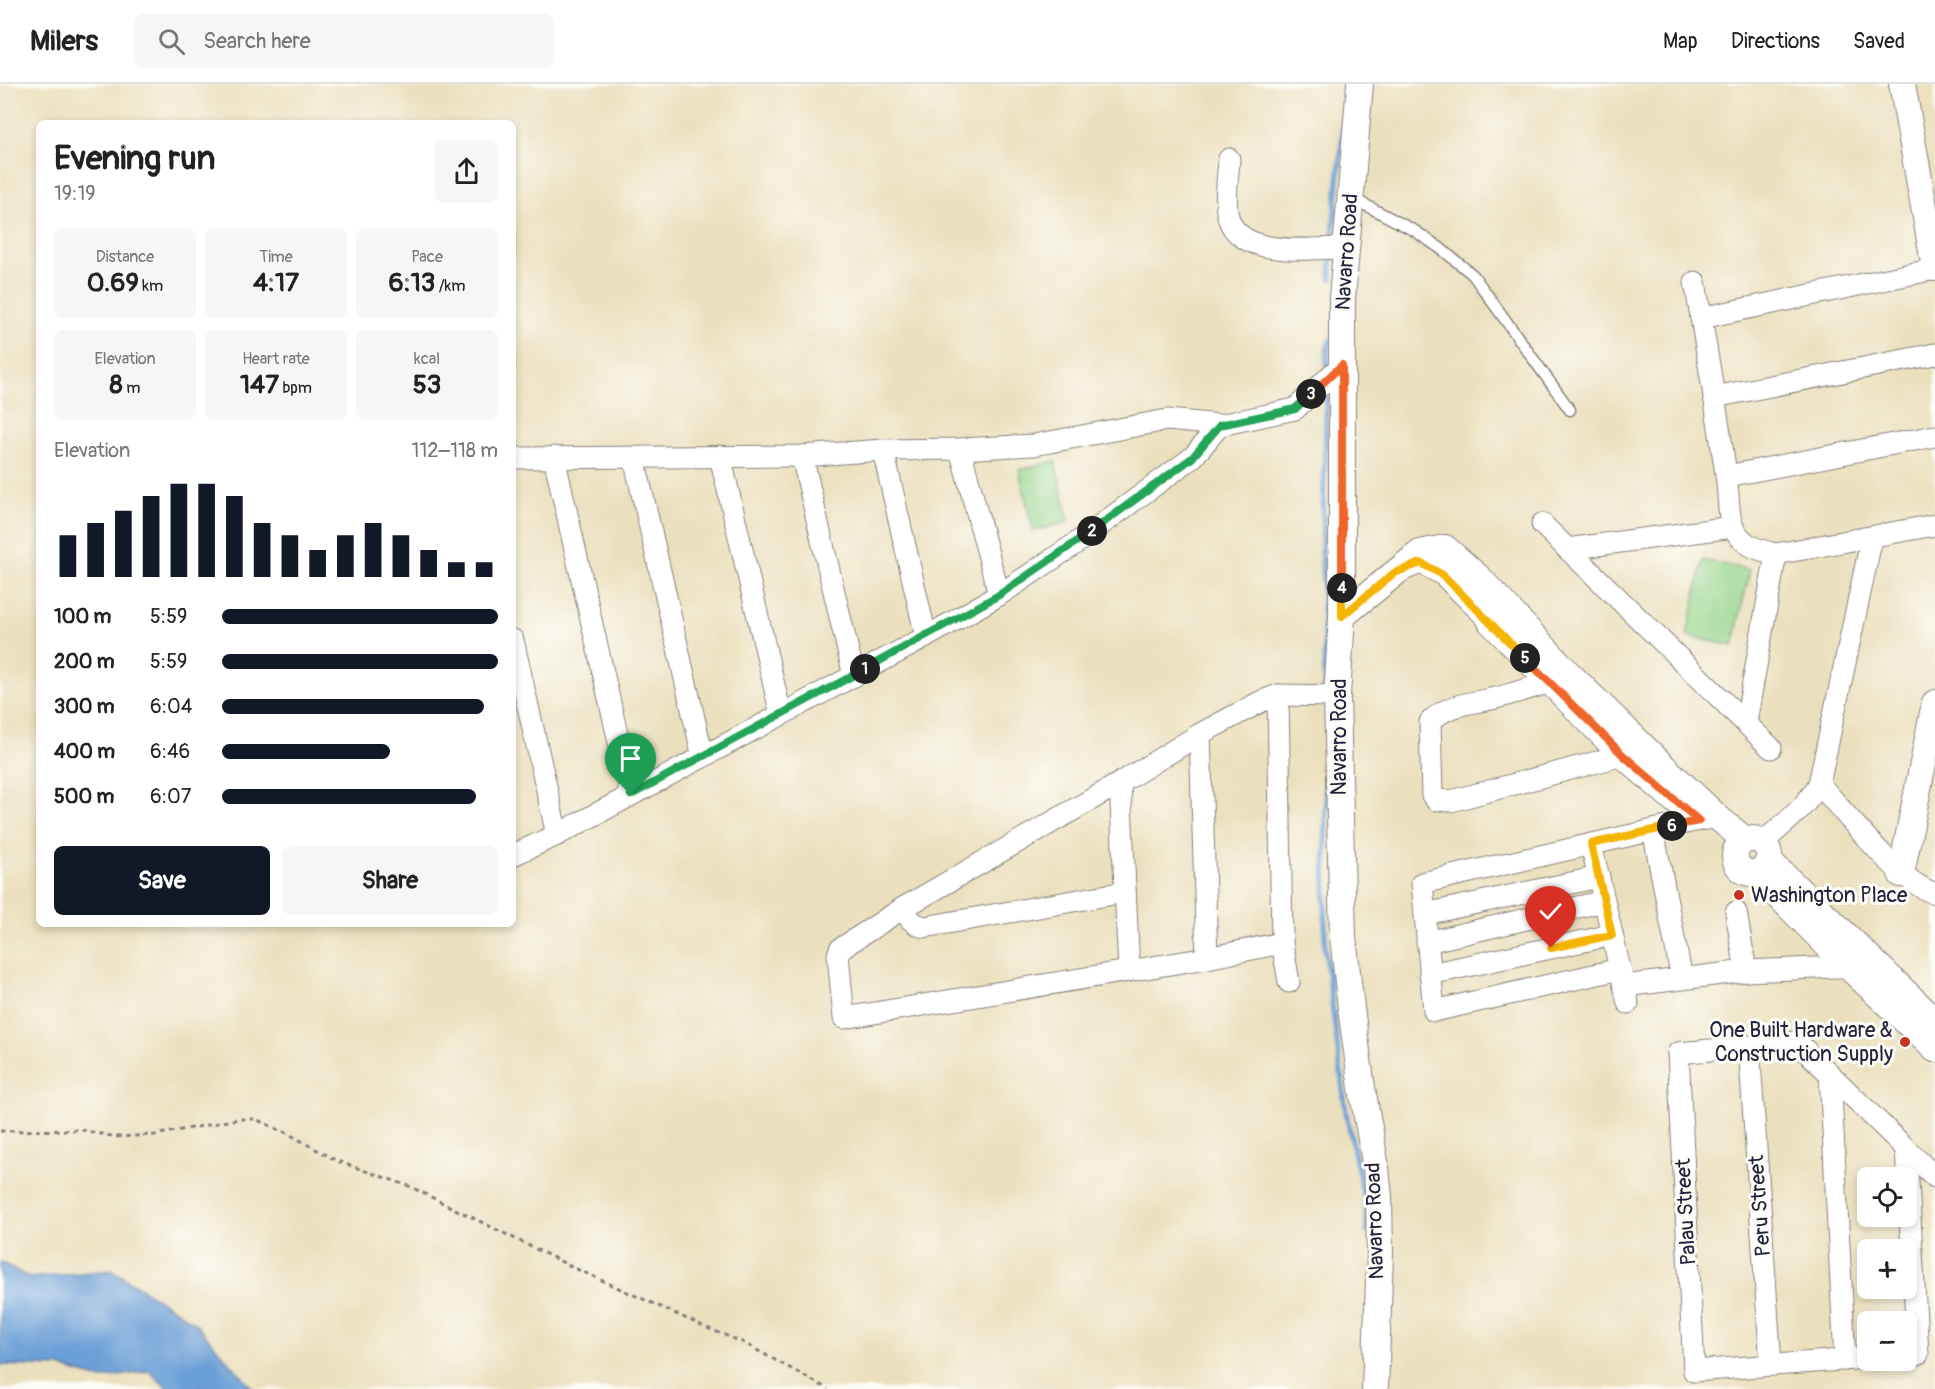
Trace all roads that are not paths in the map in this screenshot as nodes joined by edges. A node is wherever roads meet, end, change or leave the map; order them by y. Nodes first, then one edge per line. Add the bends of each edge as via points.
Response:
1 (1360, 84) edge
2 (1902, 84) edge
3 (1229, 159) dead end
4 (1350, 196) junction
5 (1335, 248) junction
6 (1935, 268) edge
7 (1695, 282) dead end
8 (1701, 318) junction
9 (1935, 354) edge
10 (1331, 375) junction
11 (1714, 397) junction
12 (1570, 410) dead end
13 (1220, 425) junction
14 (1935, 436) edge
15 (960, 449) junction
16 (883, 450) junction
17 (720, 456) junction
18 (802, 456) junction
19 (516, 458) edge
20 (554, 458) junction
21 (634, 458) junction
22 (1727, 476) junction
23 (1542, 524) dead end
24 (1935, 525) edge
25 (1733, 527) junction
26 (1872, 537) junction
27 (1567, 549) junction
28 (1776, 554) junction
29 (1394, 573) junction
30 (1479, 578) junction
31 (999, 595) junction
32 (1342, 616) junction
33 (1491, 622) junction
34 (926, 637) junction
35 (516, 653) edge
36 (854, 676) junction
37 (1559, 679) junction
38 (1278, 695) junction
39 (1329, 696) junction
40 (1935, 703) edge
41 (781, 715) junction
42 (1746, 722) junction
43 (1200, 734) junction
44 (1771, 748) dead end
45 (1623, 755) junction
46 (703, 757) junction
47 (1657, 773) junction
48 (1120, 783) junction
49 (1819, 784) junction
50 (631, 795) junction
51 (1708, 819) junction
52 (1653, 830) junction
53 (557, 835) junction
54 (1591, 844) junction
55 (516, 854) edge
56 (1754, 854) junction
57 (1901, 874) junction
58 (1599, 877) junction
59 (1125, 892) junction
60 (1935, 893) edge
61 (1604, 901) junction
62 (903, 908) junction
63 (1736, 912) dead end
64 (1425, 914) junction
65 (1612, 935) junction
66 (1428, 942) junction
67 (1282, 943) junction
68 (1207, 958) junction
69 (1878, 965) junction
70 (1848, 966) junction
71 (1129, 971) junction
72 (1746, 971) junction
73 (1430, 974) junction
74 (1683, 979) junction
75 (1288, 982) dead end
76 (1624, 986) junction
77 (1935, 1021) edge
78 (1749, 1046) junction
79 (1935, 1049) edge
80 (1830, 1074) junction
81 (1906, 1149) junction
82 (1935, 1177) edge
83 (1920, 1354) edge
84 (1857, 1359) edge
85 (1845, 1360) junction
86 (1771, 1365) junction
87 (1375, 1389) edge

1 - 4 street, Navarro Road
2 - 6 street
3 - 5 street via 1227,213 1238,236 1258,246
4 - 5 street, Navarro Road
4 - 12 lane via 1415,231 1473,275
5 - 10 street, Navarro Road via 1342,298
6 - 8 street
7 - 8 street
8 - 11 street
9 - 11 street
10 - 13 street via 1295,409
10 - 32 street, Navarro Road
11 - 22 street
13 - 15 street via 1167,420 1034,445
13 - 31 street via 1192,458
14 - 22 street
15 - 16 street
15 - 31 street
16 - 18 street
16 - 34 street
17 - 18 street
17 - 21 street
17 - 41 street
18 - 36 street
19 - 20 street
20 - 21 street
20 - 50 street
21 - 46 street
22 - 25 street
23 - 27 street
24 - 26 street
25 - 27 street
25 - 28 street via 1749,546
26 - 28 street
26 - 49 street
27 - 42 street
28 - 42 street
29 - 30 street via 1420,553 1445,548
29 - 32 street
29 - 33 street via 1421,563 1443,575
30 - 33 street
30 - 37 street
31 - 34 street
32 - 39 street, Navarro Road
33 - 37 street
34 - 36 street
35 - 53 street
36 - 41 street
37 - 45 street
37 - 45 street via 1438,713 1430,722 1432,795 1436,800 1451,801
37 - 47 street
38 - 39 street
38 - 43 street
38 - 67 street
39 - 87 street, Navarro Road via 1343,937 1379,1206
40 - 57 street
41 - 46 street
42 - 44 street
43 - 48 street
43 - 68 street
45 - 47 street
46 - 50 street
47 - 51 street
48 - 59 street
48 - 62 street
49 - 56 street via 1799,811
49 - 57 street
50 - 53 street
51 - 52 street
51 - 56 street
52 - 54 street
52 - 74 street
53 - 55 street
54 - 58 street
54 - 64 street via 1422,883
56 - 69 street
56 - 70 street
57 - 60 street
58 - 61 street
58 - 64 street
59 - 62 street via 924,927 909,920
59 - 71 street
61 - 65 street
61 - 66 street
62 - 71 street via 840,949 844,1018
63 - 72 street
64 - 66 street
65 - 73 street
65 - 76 street
66 - 73 street
67 - 68 street
67 - 75 street
68 - 71 street
69 - 70 street
69 - 77 street
70 - 72 street
70 - 79 street
72 - 74 street
73 - 76 street via 1434,1011
74 - 76 street
78 - 80 street via 1797,1042
78 - 86 street, Peru Street
78 - 86 street, Palau Street via 1678,1053 1694,1371
80 - 81 street
80 - 85 street
81 - 82 street
81 - 83 street
84 - 85 street
85 - 86 street

